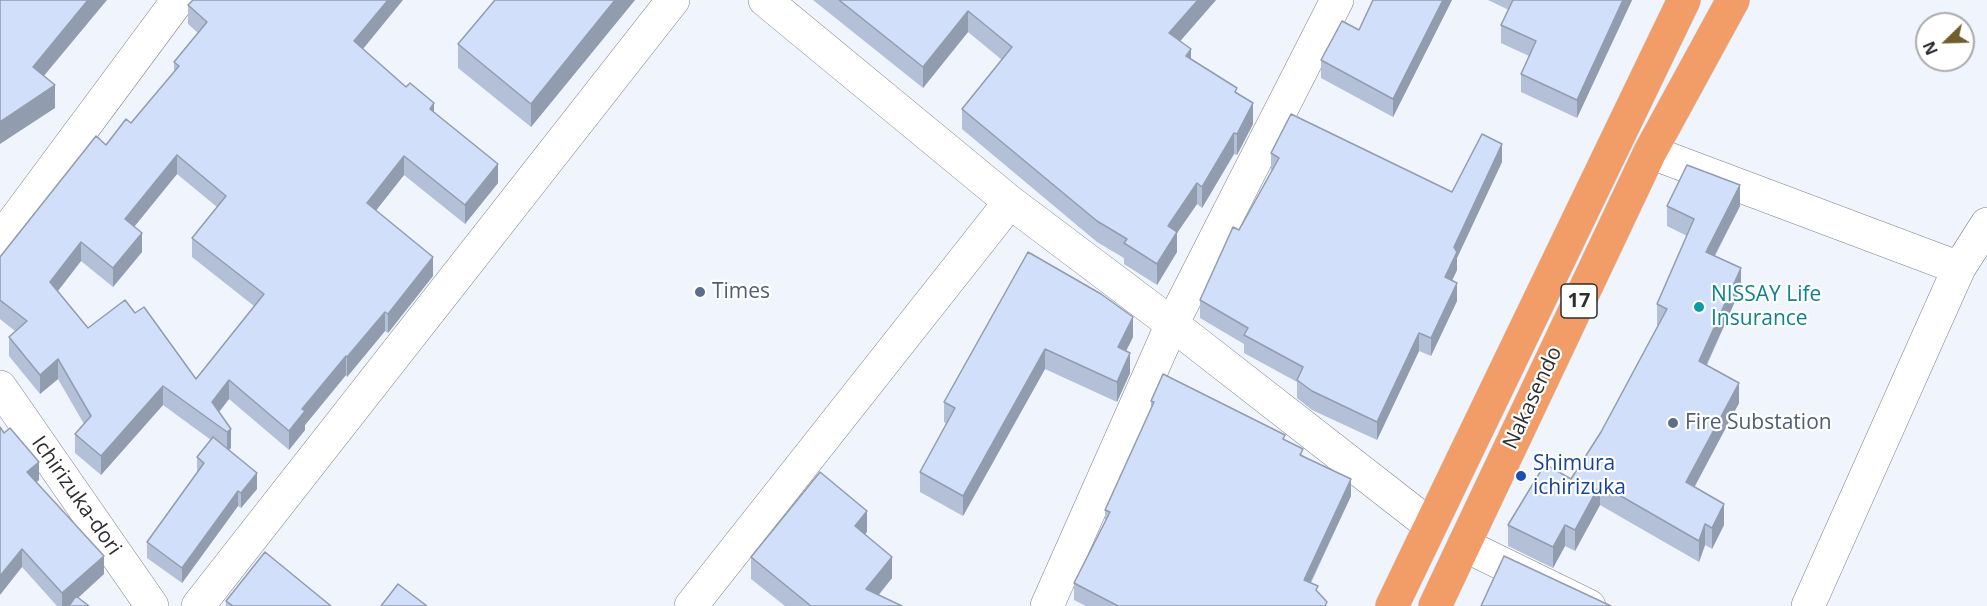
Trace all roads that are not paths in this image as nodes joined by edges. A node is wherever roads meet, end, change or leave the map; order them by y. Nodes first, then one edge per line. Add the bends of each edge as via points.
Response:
1 (178, 0) edge
2 (673, 0) edge
3 (765, 0) edge
4 (1337, 0) edge
5 (1684, 0) edge
6 (1733, 0) edge
7 (1650, 152) junction
8 (1010, 202) junction
9 (1987, 224) edge
10 (0, 240) edge
11 (1959, 268) junction
12 (1172, 324) junction
13 (0, 387) edge
14 (1430, 525) junction
15 (1464, 545) junction
16 (152, 606) edge
17 (198, 606) edge
18 (691, 606) edge
19 (1047, 606) edge
20 (1392, 606) edge
21 (1435, 606) edge
22 (1589, 606) edge
23 (1808, 606) edge

1 - 10 street
2 - 17 street
3 - 8 street
4 - 12 street
5 - 14 highway, Nakasendo / 17
6 - 7 highway, Nakasendo / 17
7 - 11 street
7 - 15 highway, Nakasendo / 17
8 - 12 street
8 - 18 street
9 - 11 street
11 - 23 street
12 - 14 street
12 - 19 street
13 - 16 street, Ichirizuka-dori
14 - 20 highway, Nakasendo / 17
15 - 21 highway, Nakasendo / 17
15 - 22 street

